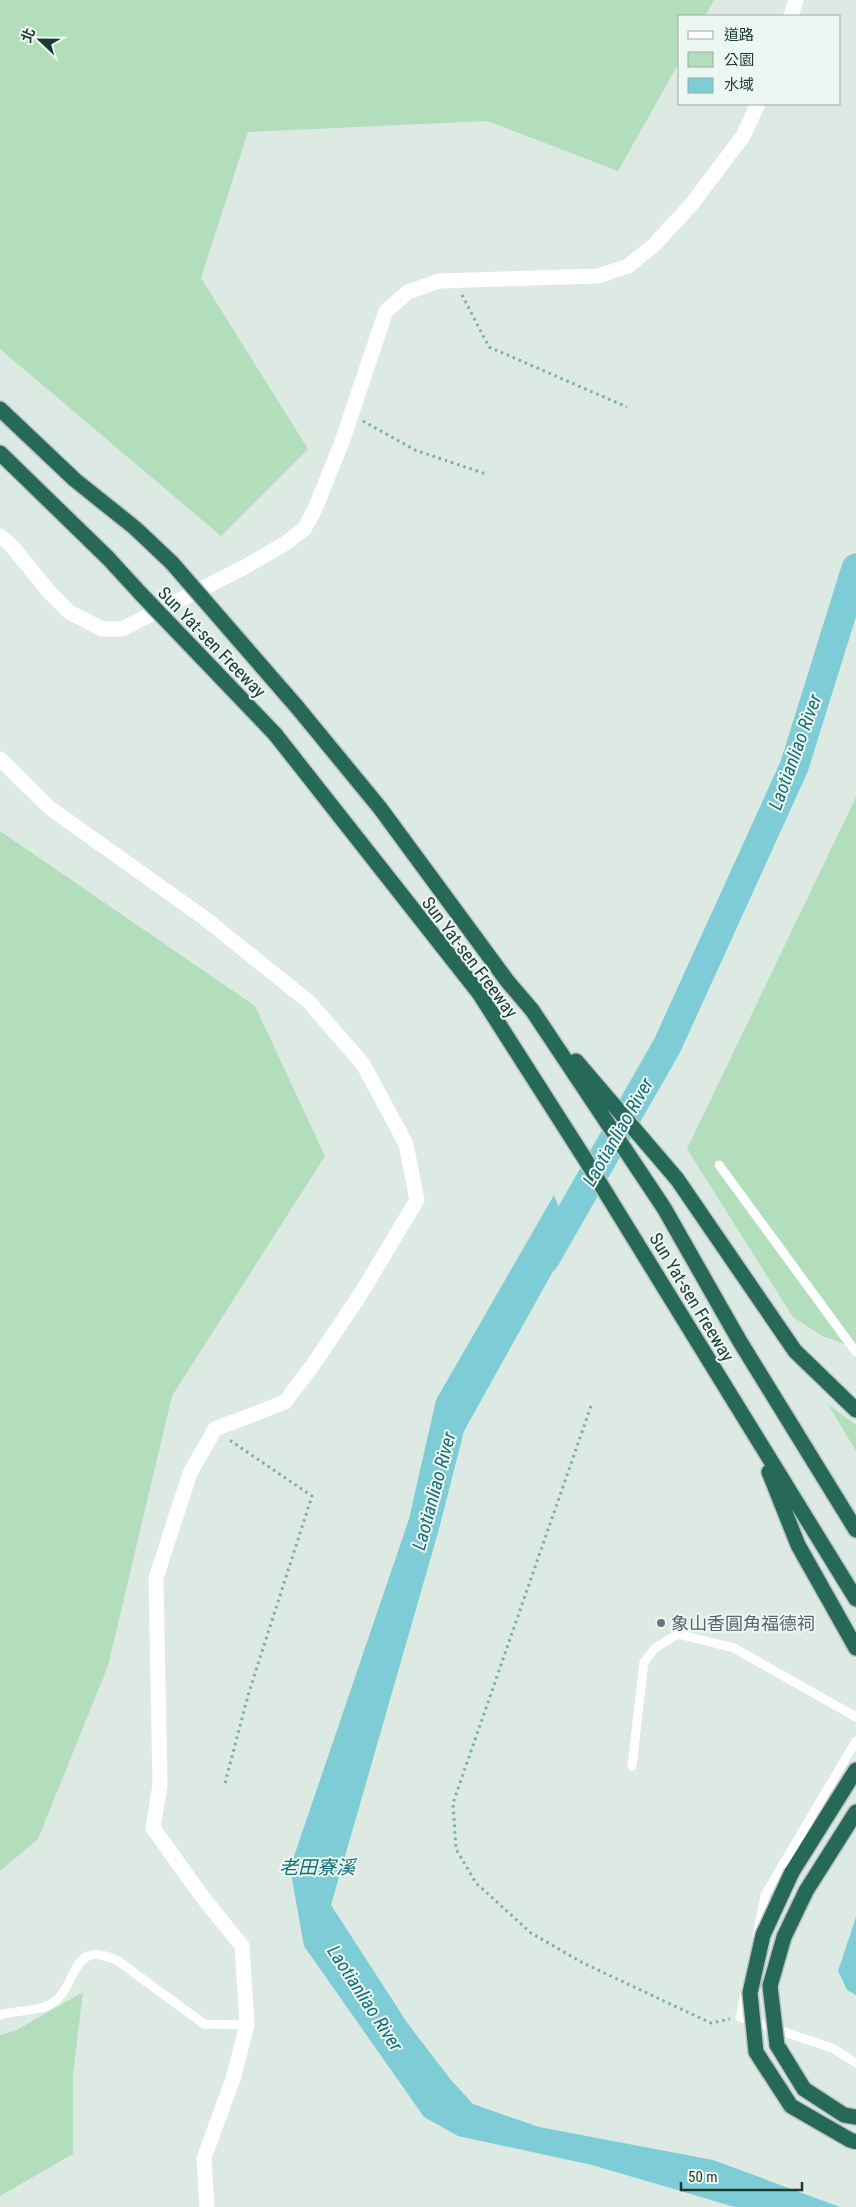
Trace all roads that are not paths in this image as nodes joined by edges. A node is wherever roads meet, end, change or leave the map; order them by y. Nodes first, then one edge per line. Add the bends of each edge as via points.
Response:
1 (796, 0) edge
2 (791, 15) edge
3 (758, 105) edge
4 (0, 409) edge
5 (0, 453) edge
6 (0, 536) edge
7 (0, 759) edge
8 (532, 1010) junction
9 (719, 1165) dead end
10 (856, 1352) edge
11 (856, 1410) edge
12 (754, 1436) junction
13 (856, 1530) edge
14 (856, 1599) edge
15 (856, 1648) edge
16 (856, 1716) edge
17 (856, 1741) edge
18 (632, 1766) dead end
19 (856, 1770) edge
20 (856, 1812) edge
21 (0, 2015) edge
22 (247, 2026) junction
23 (856, 2063) edge
24 (856, 2118) edge
25 (856, 2142) edge
26 (207, 2207) edge

1 - 2 street
3 - 6 street via 742,136 691,205 654,245 628,266 598,276 439,281 408,292 386,311 342,442 304,529 244,568 122,629 102,629 69,612
4 - 8 highway, Sun Yat-sen Freeway, bridge via 75,480 135,528 172,563 380,808
5 - 12 highway, Sun Yat-sen Freeway, bridge via 108,558 275,734 479,993
7 - 22 street via 50,808 203,917 308,1002 363,1064 406,1144 417,1200 360,1295 285,1402 215,1429 190,1473 156,1578 160,1785 153,1828 242,1946
8 - 11 highway via 677,1179 795,1351
8 - 13 highway, Sun Yat-sen Freeway via 664,1208 739,1340
9 - 10 lane
12 - 14 highway, Sun Yat-sen Freeway
12 - 15 highway via 798,1544
16 - 18 lane via 734,1648 678,1634 655,1648 644,1662
17 - 23 lane via 765,1895 740,2017 832,2048
19 - 25 highway, bridge via 792,1872 763,1936 750,1993 756,2052 791,2106
20 - 24 highway, bridge via 806,1890 784,1937 770,1986 777,2045 804,2088 844,2115
21 - 22 lane via 48,2006 66,1988 77,1965 88,1956 103,1954 118,1961 204,2024
22 - 26 street via 233,2079 204,2158

